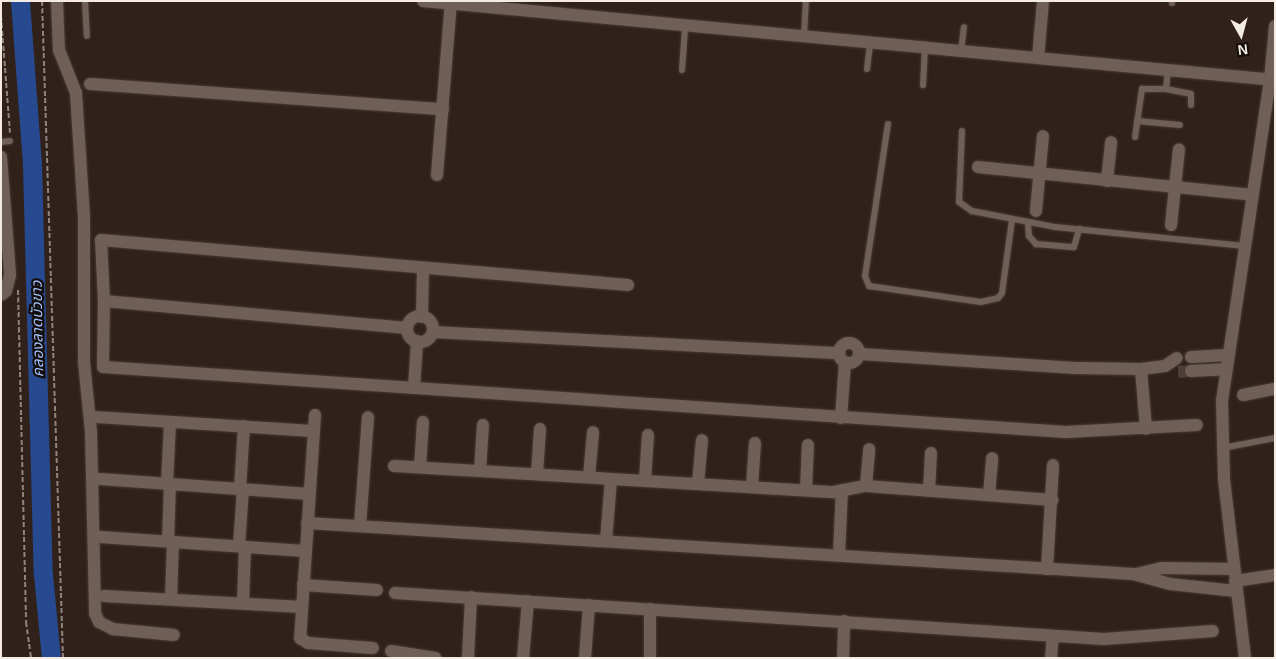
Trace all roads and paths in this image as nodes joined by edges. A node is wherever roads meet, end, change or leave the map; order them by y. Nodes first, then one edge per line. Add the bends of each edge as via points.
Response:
1 (42, 1) edge
2 (57, 1) edge
3 (85, 1) edge
4 (423, 1) edge
5 (806, 1) edge
6 (1043, 1) edge
7 (451, 3) edge
8 (1, 16) edge
9 (1275, 26) edge
10 (964, 27) dead end
11 (685, 28) junction
12 (87, 36) dead end
13 (804, 38) junction
14 (870, 44) junction
15 (925, 48) junction
16 (961, 51) junction
17 (1038, 58) junction
18 (867, 69) dead end
19 (682, 70) dead end
20 (1168, 70) junction
21 (1272, 80) edge
22 (90, 84) dead end
23 (923, 86) dead end
24 (1166, 89) junction
25 (1191, 105) dead end
26 (443, 109) junction
27 (1137, 121) junction
28 (888, 124) dead end
29 (1180, 125) dead end
30 (962, 131) dead end
31 (1043, 136) dead end
32 (1135, 137) dead end
33 (10, 141) joint
34 (1, 142) edge
35 (1110, 142) dead end
36 (1179, 148) dead end
37 (1, 157) edge
38 (978, 167) dead end
39 (437, 174) dead end
40 (1040, 175) junction
41 (2, 178) edge
42 (1107, 181) junction
43 (1176, 188) junction
44 (1253, 195) junction
45 (1036, 212) dead end
46 (1012, 220) junction
47 (1028, 223) junction
48 (1171, 225) dead end
49 (1079, 229) junction
50 (1246, 246) junction
51 (423, 268) junction
52 (18, 284) dead end
53 (628, 285) dead end
54 (1, 295) edge
55 (104, 301) junction
56 (422, 316) junction
57 (408, 328) junction
58 (433, 332) junction
59 (418, 341) junction
60 (860, 354) junction
61 (1228, 356) junction
62 (1191, 357) tunnel mouth
63 (842, 358) junction
64 (1177, 358) tunnel mouth
65 (1165, 366) junction
66 (1141, 368) junction
67 (1226, 369) junction
68 (414, 388) junction
69 (1275, 390) edge
70 (1243, 395) dead end
71 (315, 415) dead end
72 (96, 417) dead end
73 (368, 417) dead end
74 (841, 418) junction
75 (170, 422) junction
76 (423, 422) dead end
77 (483, 425) dead end
78 (1197, 425) dead end
79 (244, 426) junction
80 (540, 429) dead end
81 (1146, 429) junction
82 (314, 431) junction
83 (593, 432) dead end
84 (648, 435) dead end
85 (1275, 438) edge
86 (702, 440) dead end
87 (755, 443) dead end
88 (808, 445) dead end
89 (1223, 448) junction
90 (869, 450) dead end
91 (931, 453) dead end
92 (992, 458) dead end
93 (1053, 464) dead end
94 (394, 466) dead end
95 (420, 467) junction
96 (480, 471) junction
97 (536, 474) junction
98 (589, 477) junction
99 (100, 479) dead end
100 (611, 479) junction
101 (645, 480) junction
102 (698, 483) junction
103 (169, 485) junction
104 (866, 486) junction
105 (752, 487) junction
106 (242, 489) junction
107 (806, 490) junction
108 (842, 490) junction
109 (929, 491) junction
110 (309, 494) junction
111 (990, 495) junction
112 (1052, 500) junction
113 (307, 523) junction
114 (360, 526) junction
115 (100, 537) dead end
116 (606, 541) junction
117 (171, 542) junction
118 (242, 546) junction
119 (305, 551) junction
120 (839, 555) junction
121 (1047, 569) junction
122 (1133, 574) junction
123 (1275, 575) edge
124 (1235, 580) junction
125 (303, 585) junction
126 (377, 590) dead end
127 (395, 593) dead end
128 (104, 596) dead end
129 (470, 597) junction
130 (171, 599) junction
131 (528, 601) junction
132 (243, 604) junction
133 (589, 605) junction
134 (302, 607) junction
135 (650, 609) junction
136 (844, 621) junction
137 (1213, 631) dead end
138 (174, 635) dead end
139 (1053, 636) junction
140 (373, 648) dead end
141 (391, 651) dead end
142 (31, 658) edge
143 (63, 658) edge
144 (435, 658) edge
145 (468, 658) edge
146 (523, 658) edge
147 (585, 658) edge
148 (650, 658) edge
149 (843, 658) edge
150 (1052, 658) edge
151 (1245, 658) edge

1 - 143 path
2 - 138 street via 59,50 76,93 84,218 84,362 91,432 95,613 99,622 108,628
3 - 12 lane
4 - 7 street
5 - 13 lane
6 - 17 street
7 - 11 street
7 - 26 street
8 - 33 path
9 - 21 street
10 - 16 lane
11 - 13 street
11 - 19 lane
13 - 14 street
14 - 15 street
14 - 18 lane
15 - 16 street
15 - 23 lane
16 - 17 street
17 - 20 street
20 - 21 street
20 - 24 lane
21 - 44 street
22 - 26 street
24 - 25 lane via 1191,94
24 - 27 lane via 1142,90
26 - 39 street
27 - 29 lane
27 - 32 lane
28 - 46 lane via 864,276 869,286 981,302 998,298 1002,293
30 - 46 lane via 958,197 961,206
31 - 40 street
33 - 34 lane
35 - 42 street
36 - 43 street
37 - 41 street
38 - 40 street
40 - 42 street
40 - 45 street
41 - 54 street via 10,275 6,291
42 - 43 street
43 - 44 street
43 - 48 street
44 - 50 street
46 - 47 lane
47 - 49 lane
47 - 49 lane via 1029,236 1036,244 1074,247
49 - 50 lane
50 - 61 street
51 - 53 street
51 - 55 street via 101,240
51 - 56 street
52 - 142 path via 26,622
55 - 57 street
55 - 68 street via 104,367
56 - 57 street via 410,321
56 - 58 street via 429,320
57 - 59 street via 410,336
58 - 59 street via 428,339
58 - 63 street
59 - 68 street
60 - 63 street via 855,361
60 - 63 street via 858,347 849,342 840,348
60 - 66 street via 1076,368
61 - 62 street
61 - 67 street
63 - 74 street
64 - 65 street
65 - 66 street
65 - 67 street via 1184,372
66 - 81 street
67 - 89 street via 1222,401
68 - 74 street
69 - 70 street
71 - 82 street
72 - 75 street
73 - 114 street
74 - 81 street via 1066,432
75 - 79 street
75 - 103 street
76 - 95 street
77 - 96 street
78 - 81 street
79 - 82 street
79 - 106 street
80 - 97 street
82 - 110 street
83 - 98 street
84 - 101 street
85 - 89 lane
86 - 102 street
87 - 105 street
88 - 107 street
89 - 124 street
90 - 104 street
91 - 109 street
92 - 111 street
93 - 112 street
94 - 95 street
95 - 96 street
96 - 97 street
97 - 98 street
98 - 100 street
99 - 103 street
100 - 101 street
100 - 116 street
101 - 102 street
102 - 105 street
103 - 106 street
103 - 117 street
104 - 108 street
104 - 109 street
105 - 107 street
106 - 110 street
106 - 118 street
107 - 108 street
108 - 120 street
109 - 111 street
110 - 113 street
111 - 112 street
112 - 121 street
113 - 114 street
113 - 119 street
114 - 116 street
115 - 117 street
116 - 120 street
117 - 118 street
117 - 130 street
118 - 119 street
118 - 132 street
119 - 125 street
120 - 121 street
121 - 122 street
122 - 124 street via 1170,584
122 - 124 street via 1161,568
123 - 124 street
124 - 151 street
125 - 126 street
125 - 134 street
127 - 129 street
128 - 130 street
129 - 131 street
129 - 145 street
130 - 132 street
131 - 133 street
131 - 146 street
132 - 134 street
133 - 135 street
133 - 147 street
134 - 140 street via 302,640
135 - 136 street
135 - 148 street
136 - 139 street
136 - 149 street
137 - 139 street via 1130,640
139 - 150 street
141 - 144 street

